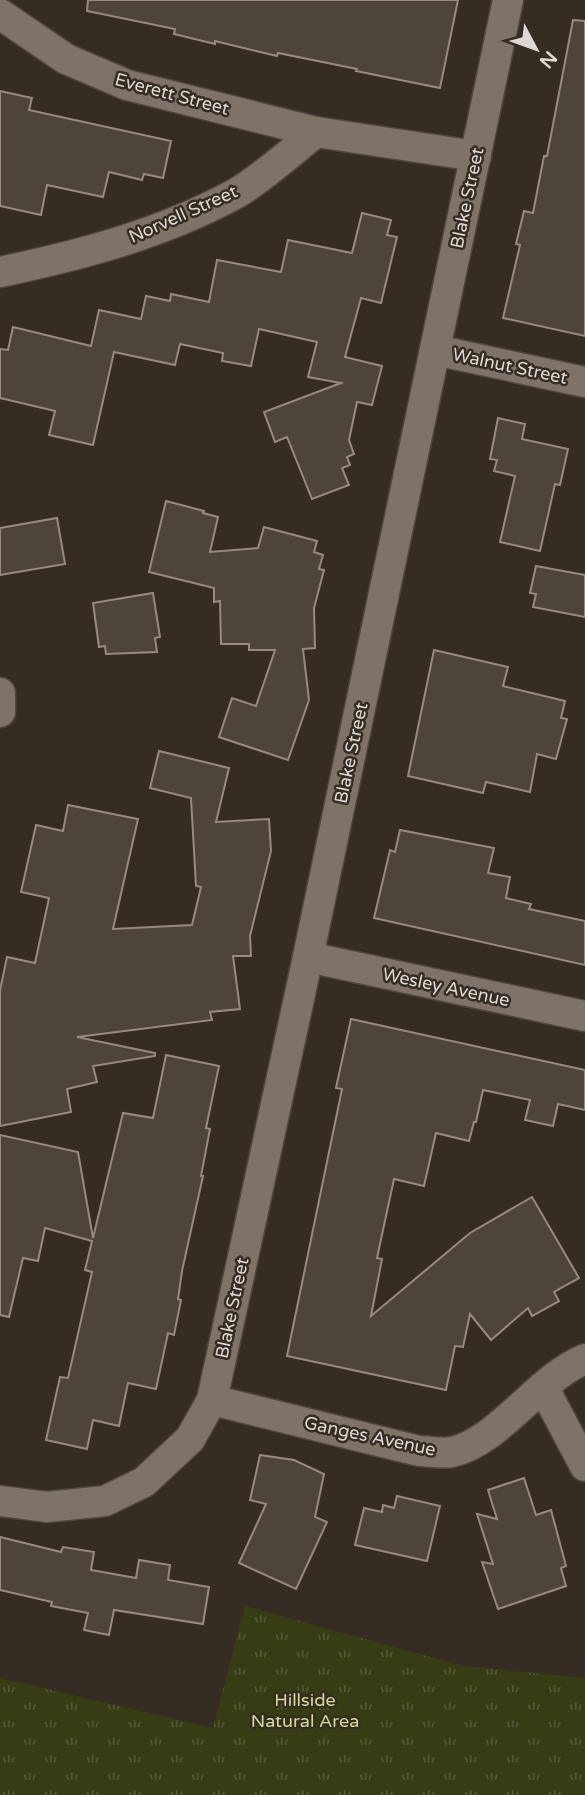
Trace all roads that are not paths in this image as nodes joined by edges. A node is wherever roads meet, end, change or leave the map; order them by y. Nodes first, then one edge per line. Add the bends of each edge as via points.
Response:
1 (508, 0) edge
2 (0, 13) edge
3 (316, 132) junction
4 (475, 156) junction
5 (0, 272) edge
6 (435, 350) junction
7 (585, 383) edge
8 (0, 693) edge
9 (0, 712) edge
10 (308, 957) junction
11 (585, 1016) edge
12 (585, 1359) edge
13 (543, 1387) junction
14 (212, 1400) junction
15 (585, 1466) edge
16 (0, 1501) edge

1 - 4 street, Blake Street
2 - 3 street, Everett Street via 66,58 127,85
3 - 4 street
3 - 5 street, Norvell Street via 236,193 156,230 82,255
4 - 6 street, Blake Street
6 - 7 street, Walnut Street
6 - 10 street, Blake Street
8 - 9 street
10 - 11 street, Wesley Avenue
10 - 14 street, Blake Street
12 - 13 street, Ganges Avenue
13 - 14 street, Ganges Avenue via 482,1438 451,1452 419,1451
13 - 15 street
14 - 16 street, Blake Street via 190,1439 144,1482 105,1501 47,1507

